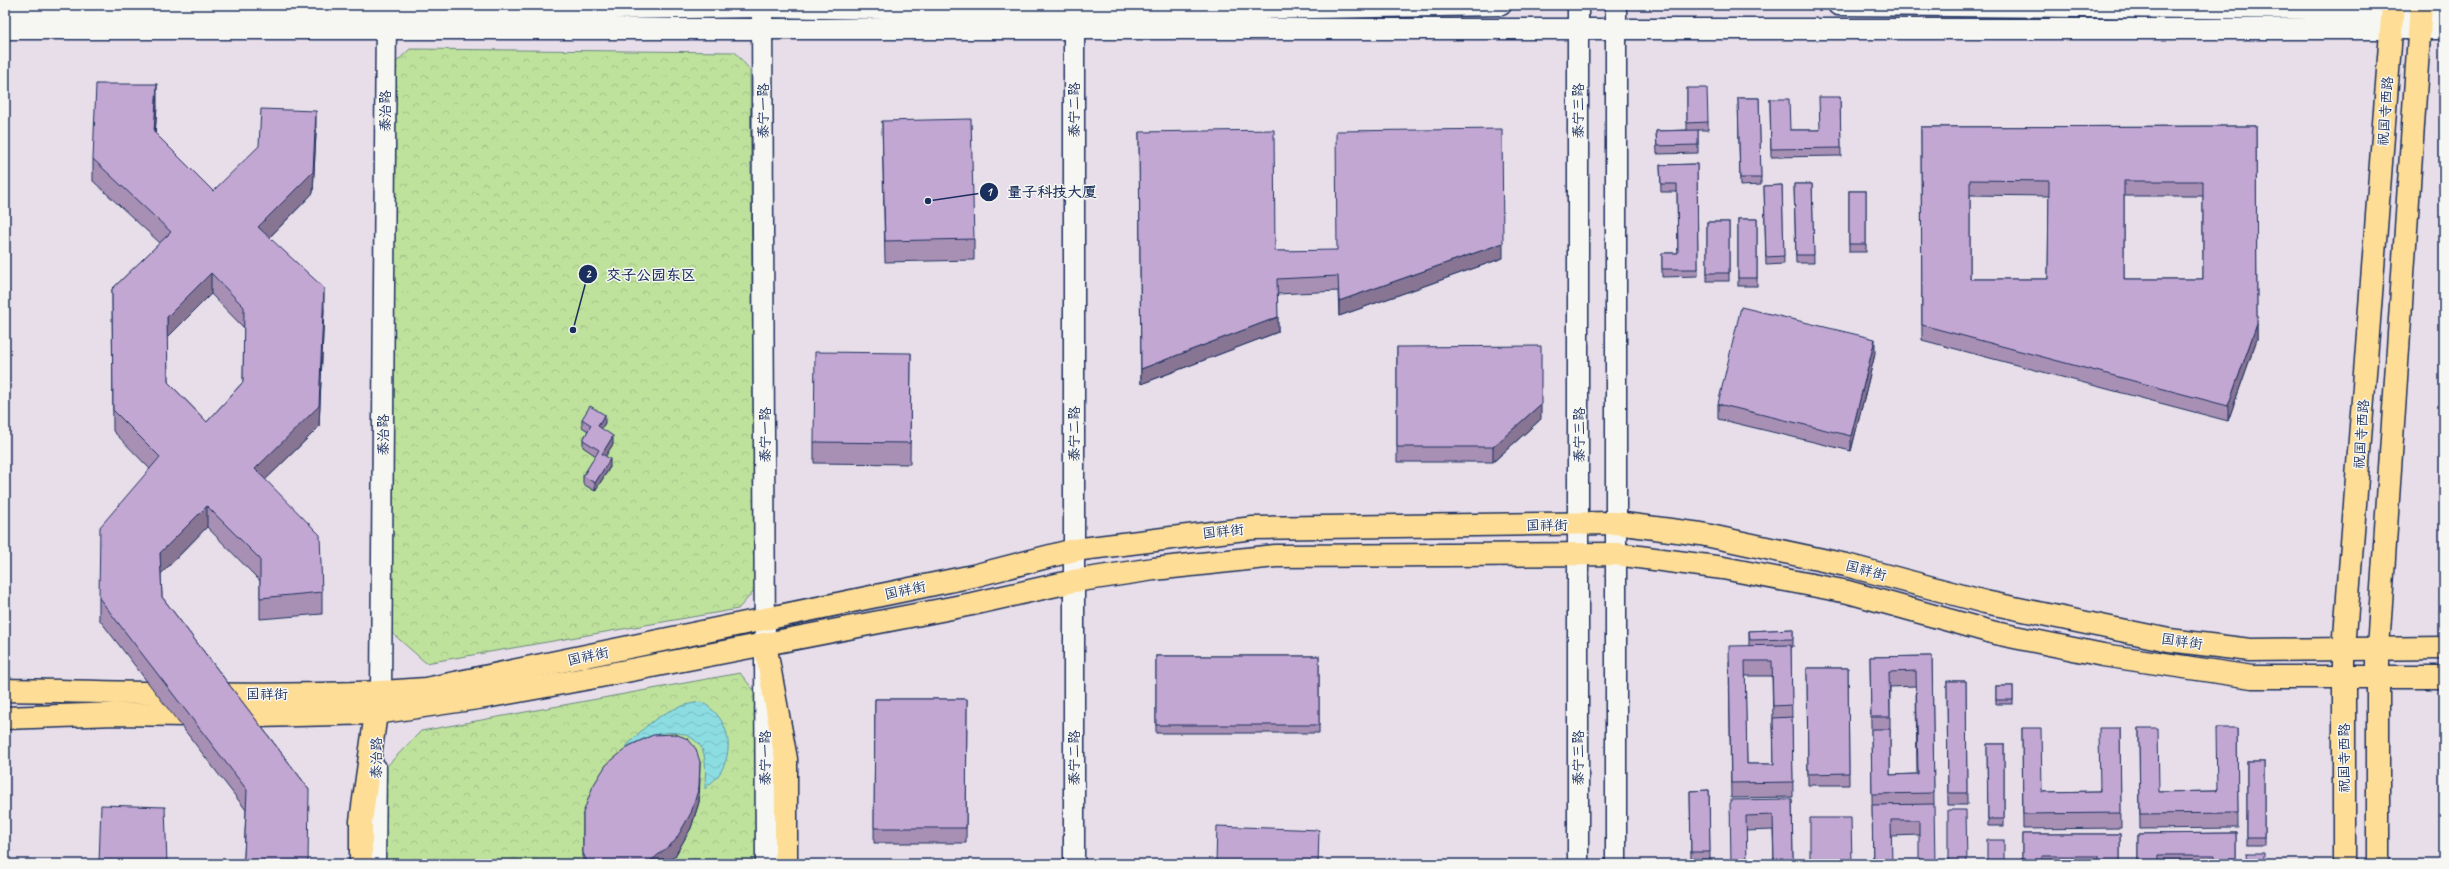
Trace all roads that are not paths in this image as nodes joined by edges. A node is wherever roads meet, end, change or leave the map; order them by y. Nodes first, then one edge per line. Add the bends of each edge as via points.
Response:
1 (1501, 5) edge
2 (1578, 5) edge
3 (1616, 5) edge
4 (1838, 5) edge
5 (762, 6) edge
6 (5, 9) edge
7 (2444, 10) edge
8 (2393, 14) edge
9 (386, 15) edge
10 (1074, 15) edge
11 (2421, 15) edge
12 (5, 29) edge
13 (762, 29) junction
14 (1578, 29) junction
15 (1616, 29) junction
16 (2444, 29) edge
17 (1616, 523) junction
18 (1580, 524) junction
19 (1074, 550) junction
20 (1616, 554) junction
21 (1578, 555) junction
22 (1074, 581) junction
23 (766, 619) junction
24 (765, 644) junction
25 (2378, 648) junction
26 (2444, 648) edge
27 (2344, 649) junction
28 (2444, 677) edge
29 (2344, 678) junction
30 (2377, 678) junction
31 (5, 690) edge
32 (379, 703) junction
33 (5, 718) edge
34 (361, 864) edge
35 (375, 864) edge
36 (766, 864) edge
37 (786, 864) edge
38 (1074, 864) edge
39 (1578, 864) edge
40 (1616, 864) edge
41 (2344, 864) edge
42 (2378, 864) edge

1 - 10 street
2 - 14 street, 泰宁三路
3 - 15 street
4 - 8 street
5 - 9 street
5 - 10 street
5 - 13 street, 泰宁一路
6 - 9 street
7 - 11 street
8 - 11 street
8 - 15 street
8 - 27 main road, 祝国寺西路
9 - 12 street
9 - 13 street
9 - 32 street, 泰治路
10 - 13 street
10 - 14 street
10 - 19 street, 泰宁二路
11 - 16 street
11 - 25 main road, 祝国寺西路
13 - 23 street, 泰宁一路
14 - 15 street
14 - 18 street, 泰宁三路
15 - 17 street
17 - 18 main road, 国祥街
17 - 20 street
17 - 27 main road, 国祥街 via 1701,534 1846,565 1985,602 2169,640 2250,650
18 - 19 main road, 国祥街 via 1253,528
18 - 21 street, 泰宁三路
19 - 22 street, 泰宁二路
19 - 23 main road, 国祥街 via 973,576
20 - 21 main road, 国祥街
20 - 29 main road, 国祥街 via 1723,568 1848,592 1995,633 2103,655 2252,676
20 - 40 street
21 - 22 main road, 国祥街 via 1275,556 1154,569
21 - 39 street, 泰宁三路
22 - 24 main road, 国祥街 via 972,604
22 - 38 street, 泰宁二路
23 - 24 street, 泰宁一路
23 - 32 main road, 国祥街 via 426,689
24 - 32 main road, 国祥街 via 491,696
24 - 36 street, 泰宁一路
24 - 37 main road via 786,758
25 - 26 main road, 国祥街
25 - 27 main road, 国祥街
25 - 30 main road, 祝国寺西路
27 - 29 main road, 祝国寺西路
28 - 30 main road, 国祥街
29 - 30 main road, 国祥街
29 - 41 main road, 祝国寺西路
30 - 42 main road, 祝国寺西路
31 - 32 main road, 国祥街 via 262,695
32 - 33 main road, 国祥街 via 258,716 115,714
32 - 34 main road via 361,821
32 - 35 street, 泰治路

